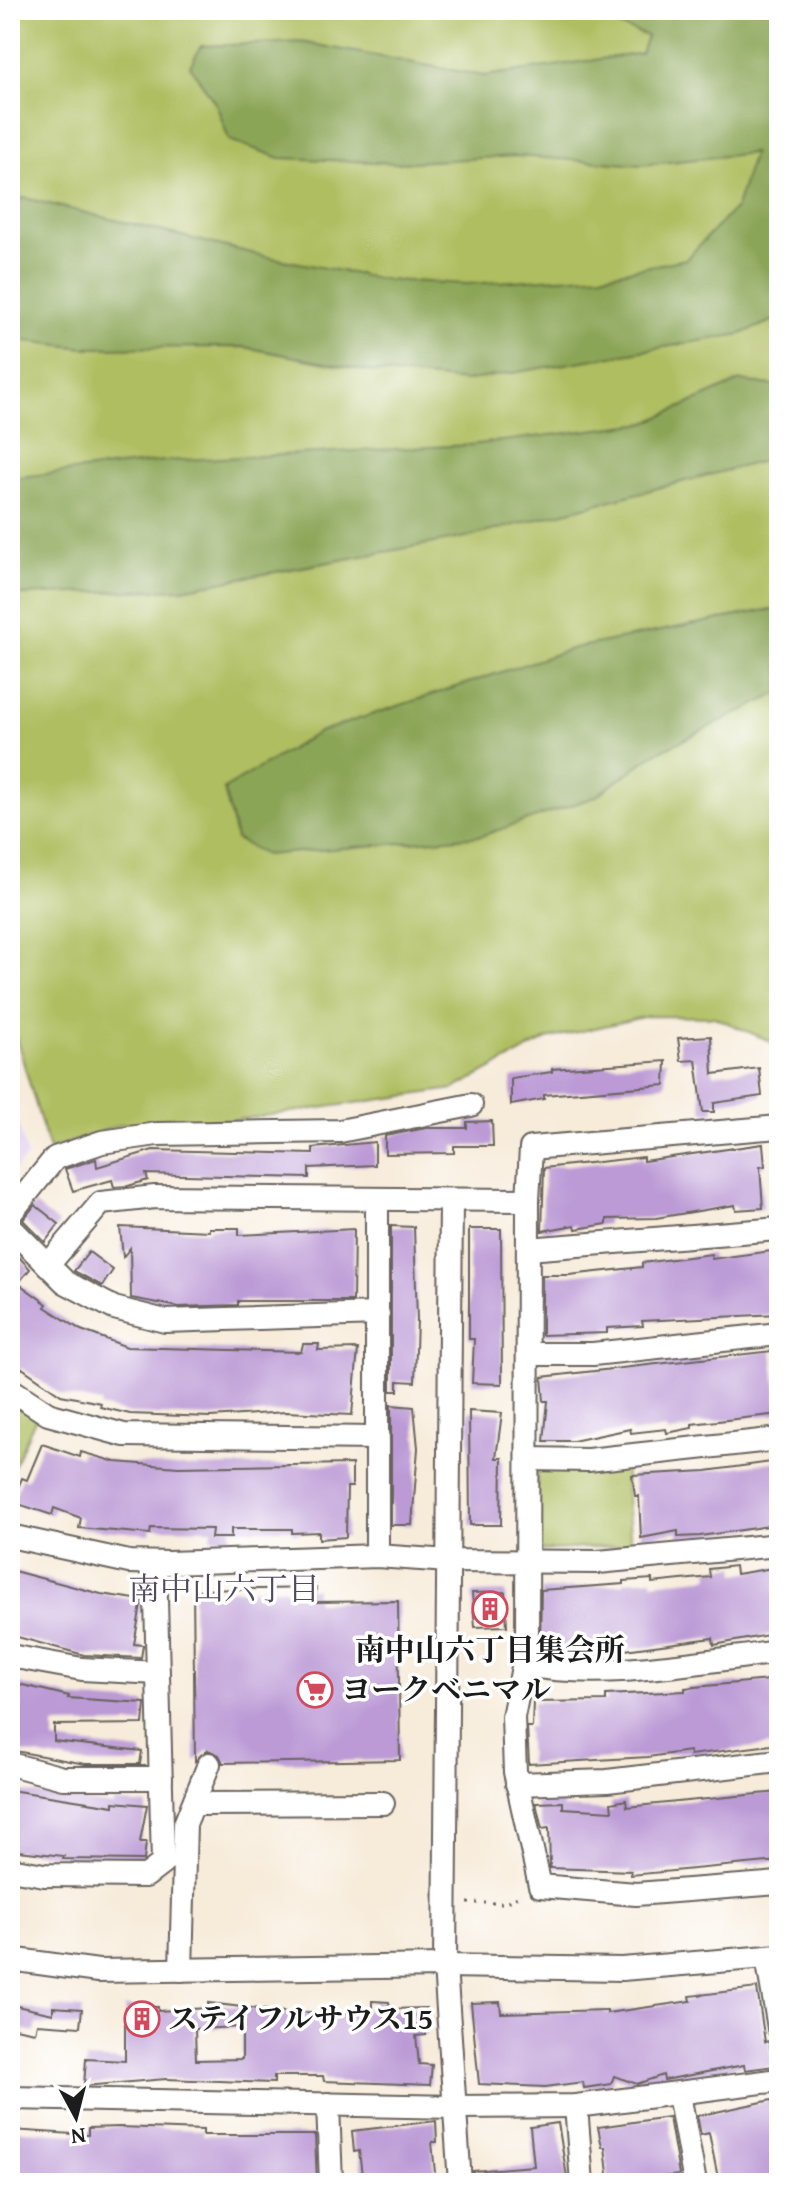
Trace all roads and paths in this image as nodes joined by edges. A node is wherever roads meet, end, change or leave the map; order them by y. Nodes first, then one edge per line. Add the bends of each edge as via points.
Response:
1 (471, 1105) dead end
2 (779, 1127) edge
3 (377, 1199) junction
4 (451, 1200) junction
5 (528, 1200) junction
6 (10, 1214) edge
7 (10, 1227) edge
8 (779, 1229) edge
9 (528, 1249) junction
10 (48, 1265) junction
11 (378, 1314) junction
12 (779, 1334) edge
13 (528, 1354) junction
14 (10, 1389) edge
15 (378, 1438) junction
16 (779, 1439) edge
17 (528, 1459) junction
18 (10, 1536) edge
19 (779, 1545) edge
20 (377, 1556) junction
21 (449, 1561) junction
22 (527, 1562) junction
23 (155, 1563) junction
24 (779, 1652) edge
25 (10, 1656) edge
26 (524, 1665) junction
27 (158, 1673) junction
28 (779, 1761) edge
29 (10, 1764) edge
30 (209, 1764) dead end
31 (161, 1778) junction
32 (517, 1784) junction
33 (383, 1803) dead end
34 (195, 1804) junction
35 (10, 1869) edge
36 (779, 1883) edge
37 (540, 1886) junction
38 (460, 1902) dead end
39 (773, 1957) edge
40 (10, 1959) edge
41 (445, 1966) junction
42 (181, 1970) junction
43 (779, 2028) edge
44 (779, 2080) edge
45 (679, 2094) junction
46 (10, 2098) edge
47 (328, 2104) junction
48 (576, 2106) junction
49 (455, 2107) junction
50 (331, 2183) edge
51 (460, 2183) edge
52 (582, 2183) edge
53 (695, 2183) edge

1 - 6 street via 340,1131 157,1134 102,1142 55,1158
2 - 5 street via 531,1148
3 - 4 street
3 - 10 street via 155,1197 101,1203
3 - 11 street
4 - 5 street
4 - 21 street
5 - 9 street
7 - 10 street
8 - 9 street
9 - 13 street
10 - 11 street via 65,1282 114,1308 165,1321
11 - 15 street
12 - 13 street via 593,1354
13 - 17 street
14 - 15 street via 48,1414 124,1435
15 - 20 street
16 - 17 street via 588,1460
17 - 22 street
18 - 23 street
19 - 22 street via 598,1562
20 - 21 street
20 - 23 street
21 - 22 street
21 - 41 street
22 - 26 street
23 - 27 street
24 - 26 street via 565,1672
25 - 27 street via 82,1669
26 - 32 street via 513,1717
27 - 31 street
28 - 32 street via 607,1781
29 - 31 street via 63,1778
30 - 34 street
31 - 35 street via 163,1863 146,1876 44,1875
32 - 37 street
33 - 34 street
34 - 42 street via 185,1824
36 - 37 street via 636,1894
37 - 38 path via 504,1903
39 - 41 street via 622,1969
39 - 43 street
40 - 42 street via 98,1971
41 - 42 street
41 - 49 street
44 - 45 street
45 - 48 street
45 - 53 street
46 - 47 street
47 - 49 street
47 - 50 street
48 - 49 street
48 - 52 street
49 - 51 street

